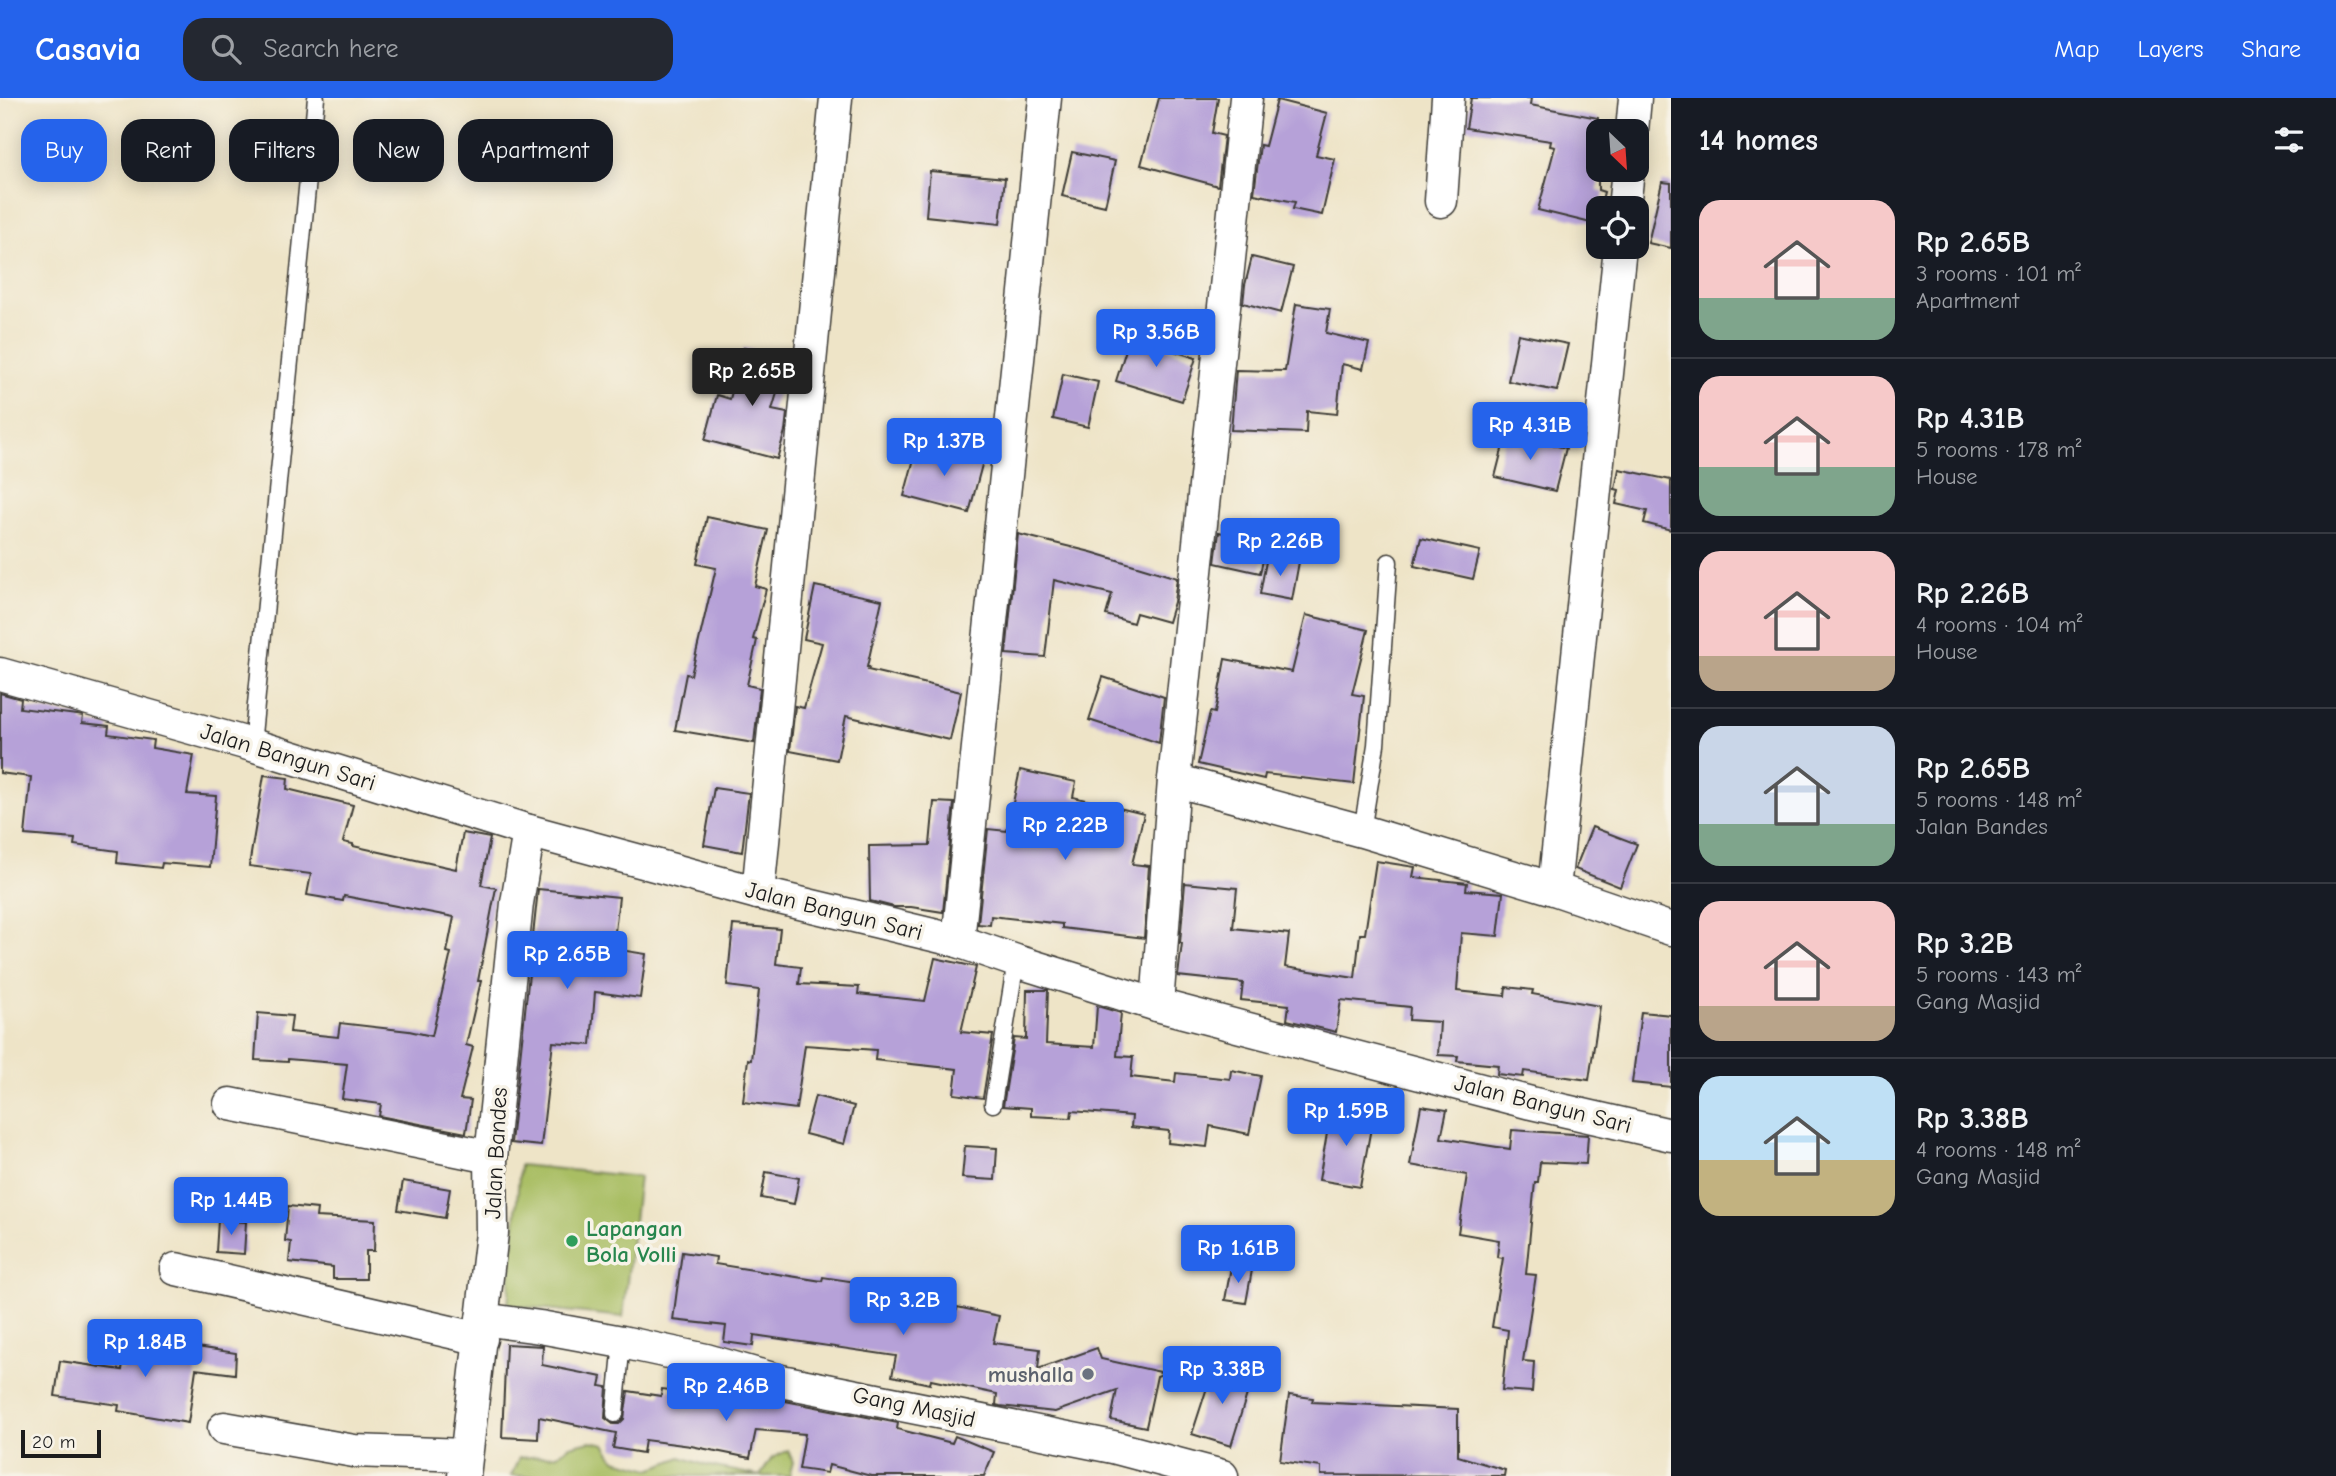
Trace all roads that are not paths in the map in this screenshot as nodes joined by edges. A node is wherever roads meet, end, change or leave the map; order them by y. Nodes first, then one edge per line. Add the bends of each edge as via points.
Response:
1 (316, 98) edge
2 (836, 98) edge
3 (1045, 98) edge
4 (1246, 98) edge
5 (1448, 98) edge
6 (1635, 98) edge
7 (1633, 119) edge
8 (1441, 201) dead end
9 (1619, 259) edge
10 (1389, 562) dead end
11 (0, 674) edge
12 (252, 745) junction
13 (1174, 780) junction
14 (529, 831) junction
15 (1362, 831) junction
16 (1554, 889) junction
17 (758, 893) junction
18 (1671, 929) edge
19 (958, 941) junction
20 (1016, 961) junction
21 (1157, 1005) junction
22 (230, 1104) dead end
23 (993, 1104) dead end
24 (1671, 1135) edge
25 (491, 1157) junction
26 (176, 1269) dead end
27 (481, 1329) junction
28 (622, 1342) junction
29 (615, 1414) dead end
30 (224, 1428) dead end
31 (465, 1466) edge
32 (1222, 1476) edge

1 - 12 lane
2 - 17 street
3 - 19 street
4 - 13 street
5 - 8 street
6 - 7 street
9 - 16 street
10 - 15 lane via 1376,746
11 - 12 street, Jalan Bangun Sari
12 - 14 street, Jalan Bangun Sari
13 - 15 street
13 - 21 street
14 - 17 street, Jalan Bangun Sari
14 - 25 street, Jalan Bandes via 517,903
15 - 16 street
16 - 18 street
17 - 19 street, Jalan Bangun Sari
19 - 20 street, Jalan Bangun Sari
20 - 21 street, Jalan Bangun Sari
20 - 23 lane
21 - 24 street, Jalan Bangun Sari
22 - 25 street
25 - 27 street, Jalan Bandes via 492,1233
26 - 27 street, Gang Masjid
27 - 28 street, Gang Masjid via 540,1327
27 - 31 street, Jalan Bandes
28 - 29 lane
28 - 32 street, Gang Masjid via 776,1380 1112,1447
30 - 31 street

